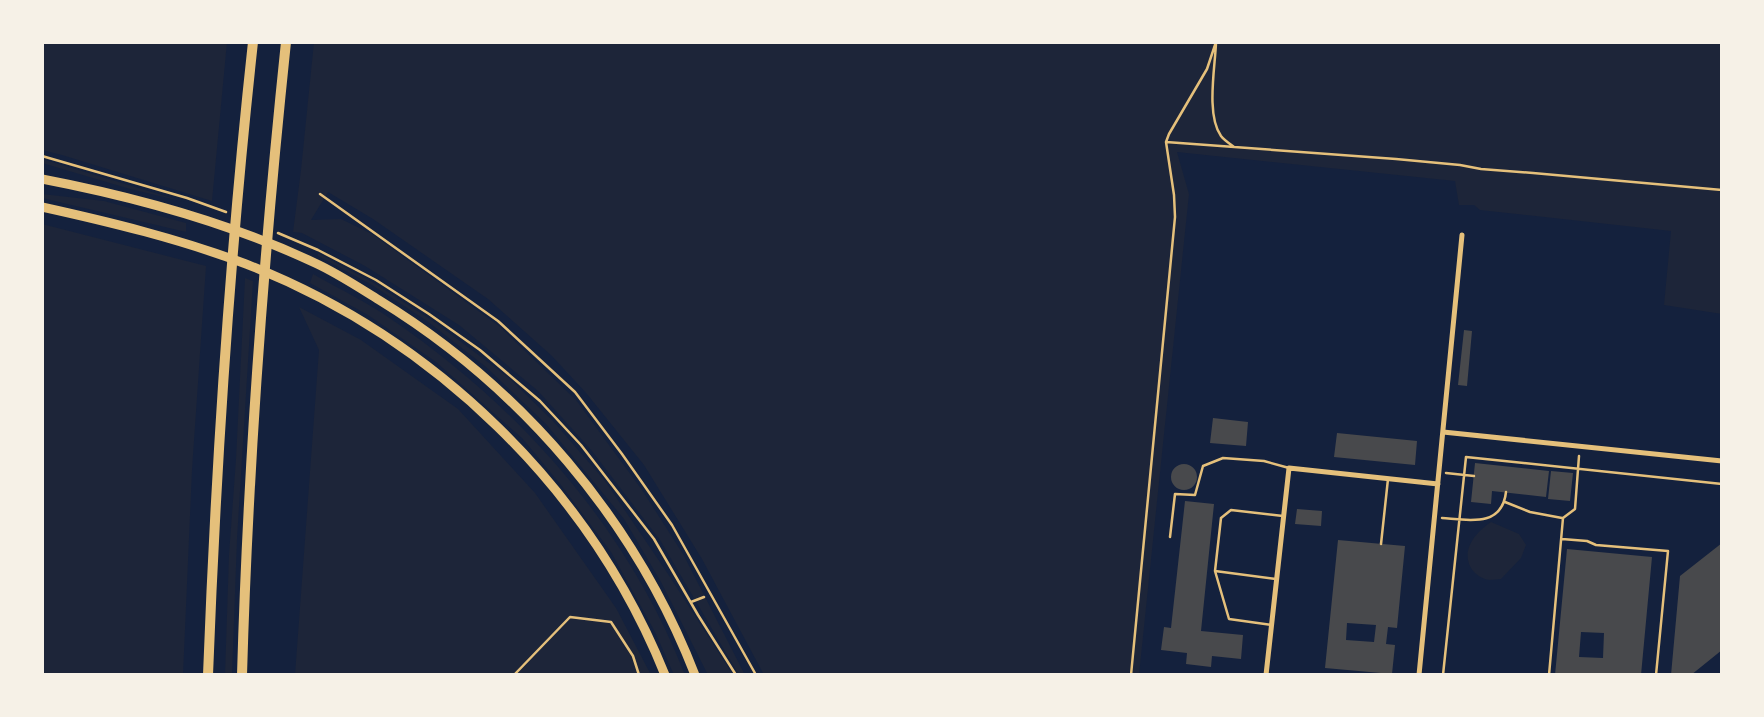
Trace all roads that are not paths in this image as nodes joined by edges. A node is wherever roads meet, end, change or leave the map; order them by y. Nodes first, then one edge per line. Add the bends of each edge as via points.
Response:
1 (253, 42) edge
2 (286, 42) edge
3 (42, 179) edge
4 (320, 194) dead end
5 (42, 207) edge
6 (1462, 235) dead end
7 (1443, 432) junction
8 (1722, 461) edge
9 (1289, 468) junction
10 (1388, 479) junction
11 (1438, 484) junction
12 (1284, 516) junction
13 (1170, 537) dead end
14 (1381, 544) dead end
15 (1215, 571) junction
16 (1278, 579) junction
17 (1272, 625) junction
18 (208, 675) edge
19 (242, 675) edge
20 (665, 675) edge
21 (695, 675) edge
22 (756, 675) edge
23 (1266, 675) edge
24 (1419, 675) edge

1 - 18 highway via 220,428
2 - 19 highway via 255,414
3 - 21 main road via 186,213 254,237 348,281 425,329 482,375 574,469 657,592
4 - 22 lane via 498,321 575,392 673,526
5 - 20 main road via 246,264 352,315 420,360 493,421 538,469 601,554
6 - 7 street
7 - 8 street
7 - 11 street
9 - 10 street
9 - 12 street
9 - 13 lane via 1223,458 1203,466 1195,495 1175,494
10 - 11 street
10 - 14 lane
11 - 24 street
12 - 15 lane via 1231,510 1221,518
12 - 16 street
15 - 16 lane
15 - 17 lane via 1229,619
16 - 17 street
17 - 23 street

